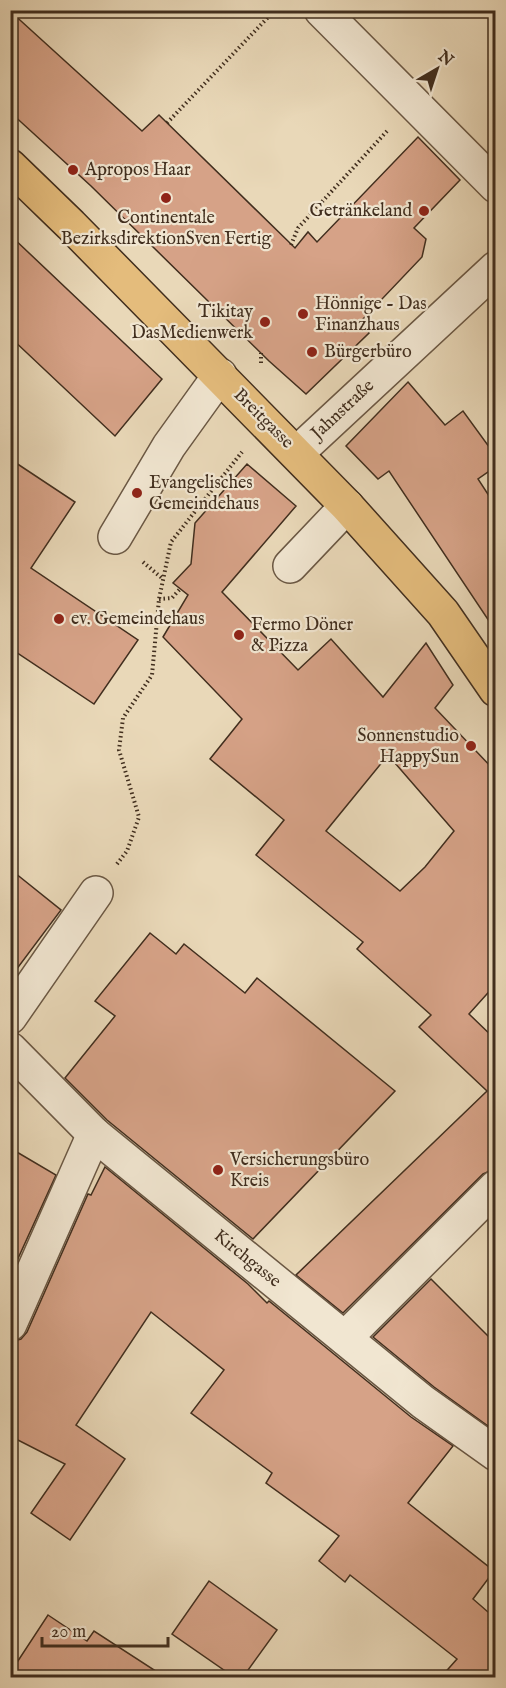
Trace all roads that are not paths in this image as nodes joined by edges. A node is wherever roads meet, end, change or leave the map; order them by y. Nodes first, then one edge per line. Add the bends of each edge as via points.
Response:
1 (321, 10) edge
2 (10, 166) edge
3 (495, 186) edge
4 (495, 268) edge
5 (220, 375) junction
6 (297, 453) junction
7 (347, 506) junction
8 (115, 537) dead end
9 (290, 566) dead end
10 (495, 690) edge
11 (96, 893) road end
12 (10, 1017) edge
13 (10, 1048) edge
14 (94, 1134) junction
15 (495, 1187) edge
16 (10, 1324) edge
17 (345, 1338) junction
18 (495, 1454) edge

1 - 3 street
2 - 5 main road, Breitgasse
4 - 6 street, Jahnstraße
5 - 6 main road, Breitgasse
5 - 8 street via 169,446
6 - 7 main road, Breitgasse
7 - 9 street
7 - 10 main road, Breitgasse via 443,613
11 - 12 street
13 - 14 street, Kirchgasse
14 - 16 street
14 - 17 street, Kirchgasse
15 - 17 street
17 - 18 street, Kirchgasse

